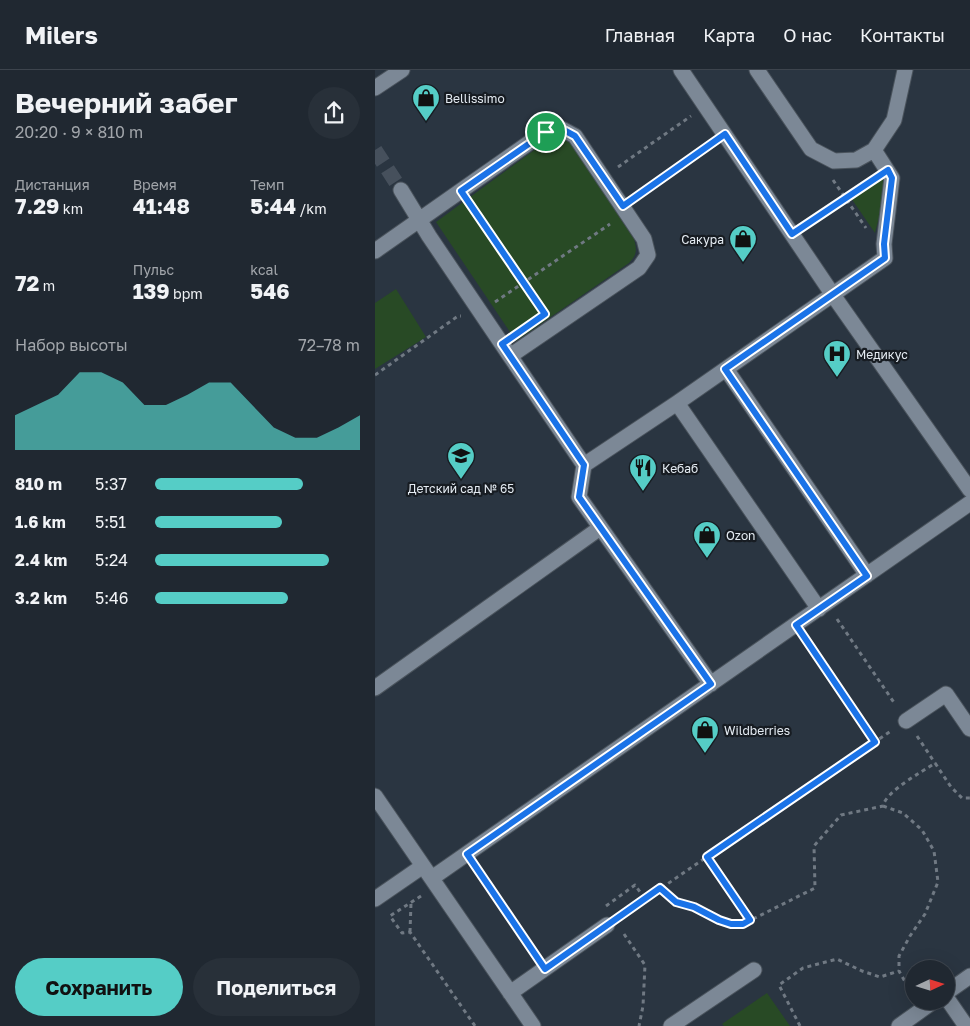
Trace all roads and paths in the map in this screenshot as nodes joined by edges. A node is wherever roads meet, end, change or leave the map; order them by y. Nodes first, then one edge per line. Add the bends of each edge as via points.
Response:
1 (402, 70) edge
2 (681, 70) edge
3 (757, 70) edge
4 (905, 70) edge
5 (375, 88) edge
6 (705, 106) junction
7 (725, 134) junction
8 (874, 150) junction
9 (834, 161) junction
10 (888, 170) junction
11 (603, 177) junction
12 (401, 190) tunnel mouth
13 (461, 191) junction
14 (845, 198) junction
15 (479, 200) dead end
16 (471, 206) junction
17 (625, 209) junction
18 (464, 211) dead end
19 (420, 220) junction
20 (792, 234) junction
21 (884, 244) junction
22 (375, 251) edge
23 (524, 283) junction
24 (833, 295) junction
25 (480, 312) junction
26 (554, 327) junction
27 (510, 356) junction
28 (725, 369) junction
29 (375, 375) edge
30 (677, 403) junction
31 (584, 465) junction
32 (970, 490) edge
33 (970, 504) edge
34 (600, 528) junction
35 (867, 576) junction
36 (823, 606) junction
37 (796, 625) junction
38 (711, 684) junction
39 (375, 688) edge
40 (906, 720) junction
41 (970, 729) edge
42 (875, 742) junction
43 (935, 762) junction
44 (375, 796) edge
45 (970, 798) edge
46 (883, 806) junction
47 (467, 854) junction
48 (707, 857) junction
49 (423, 866) junction
50 (432, 878) junction
51 (660, 888) junction
52 (423, 894) dead end
53 (375, 900) edge
54 (411, 903) junction
55 (750, 920) junction
56 (611, 922) junction
57 (410, 932) junction
58 (545, 969) junction
59 (754, 970) dead end
60 (899, 971) junction
61 (970, 976) edge
62 (905, 981) edge
63 (955, 987) edge
64 (510, 993) junction
65 (921, 1010) edge
66 (955, 1010) edge
67 (475, 1026) edge
68 (533, 1026) edge
69 (639, 1026) edge
70 (671, 1026) edge
71 (800, 1026) edge
72 (899, 1026) edge
73 (966, 1026) edge

1 - 5 lane
2 - 6 lane
3 - 9 lane via 811,149
4 - 8 lane via 894,120
6 - 7 lane
6 - 11 path
7 - 17 path
7 - 20 lane
8 - 9 lane via 856,160
8 - 10 lane
9 - 14 path via 833,181
10 - 14 path
10 - 21 lane via 892,178
11 - 13 lane via 575,136 562,129 546,132
11 - 17 lane
12 - 19 lane
13 - 16 path
13 - 19 lane
14 - 20 path
14 - 21 path via 875,241
15 - 16 path
16 - 18 path
16 - 23 path
17 - 23 path
17 - 26 lane via 645,239 648,255 639,268
19 - 22 lane
19 - 25 lane
20 - 24 lane
21 - 24 lane via 885,258
23 - 25 path
23 - 26 path
24 - 28 lane
24 - 32 lane
25 - 27 lane
25 - 29 path via 474,316 458,316
26 - 27 lane
27 - 31 lane
28 - 30 lane
28 - 35 lane
30 - 31 lane
30 - 36 lane
31 - 34 lane via 579,497
33 - 35 lane
34 - 38 lane
34 - 39 lane
35 - 36 lane
36 - 37 lane
36 - 40 path
37 - 38 lane
37 - 42 path
38 - 47 lane
40 - 41 lane via 946,694
40 - 42 path
40 - 43 path
42 - 48 path
43 - 45 path via 951,787 962,798
43 - 46 path via 894,790
44 - 49 lane
46 - 55 path via 841,815 814,846 815,888
46 - 60 path via 903,813 922,830 935,851 938,882 925,914 899,956
47 - 50 lane
47 - 58 path
48 - 51 path
48 - 55 path
49 - 50 lane
49 - 53 lane
50 - 64 lane
51 - 55 path via 676,902 719,920 731,924
51 - 56 path
52 - 54 path
54 - 57 path
54 - 57 path via 390,916 403,933
56 - 58 lane
56 - 69 path via 645,965
57 - 67 path
58 - 64 lane
59 - 70 lane
60 - 62 path
60 - 71 path via 880,976 837,959 803,968 779,985
61 - 63 lane
64 - 68 lane
65 - 72 lane
66 - 73 lane

